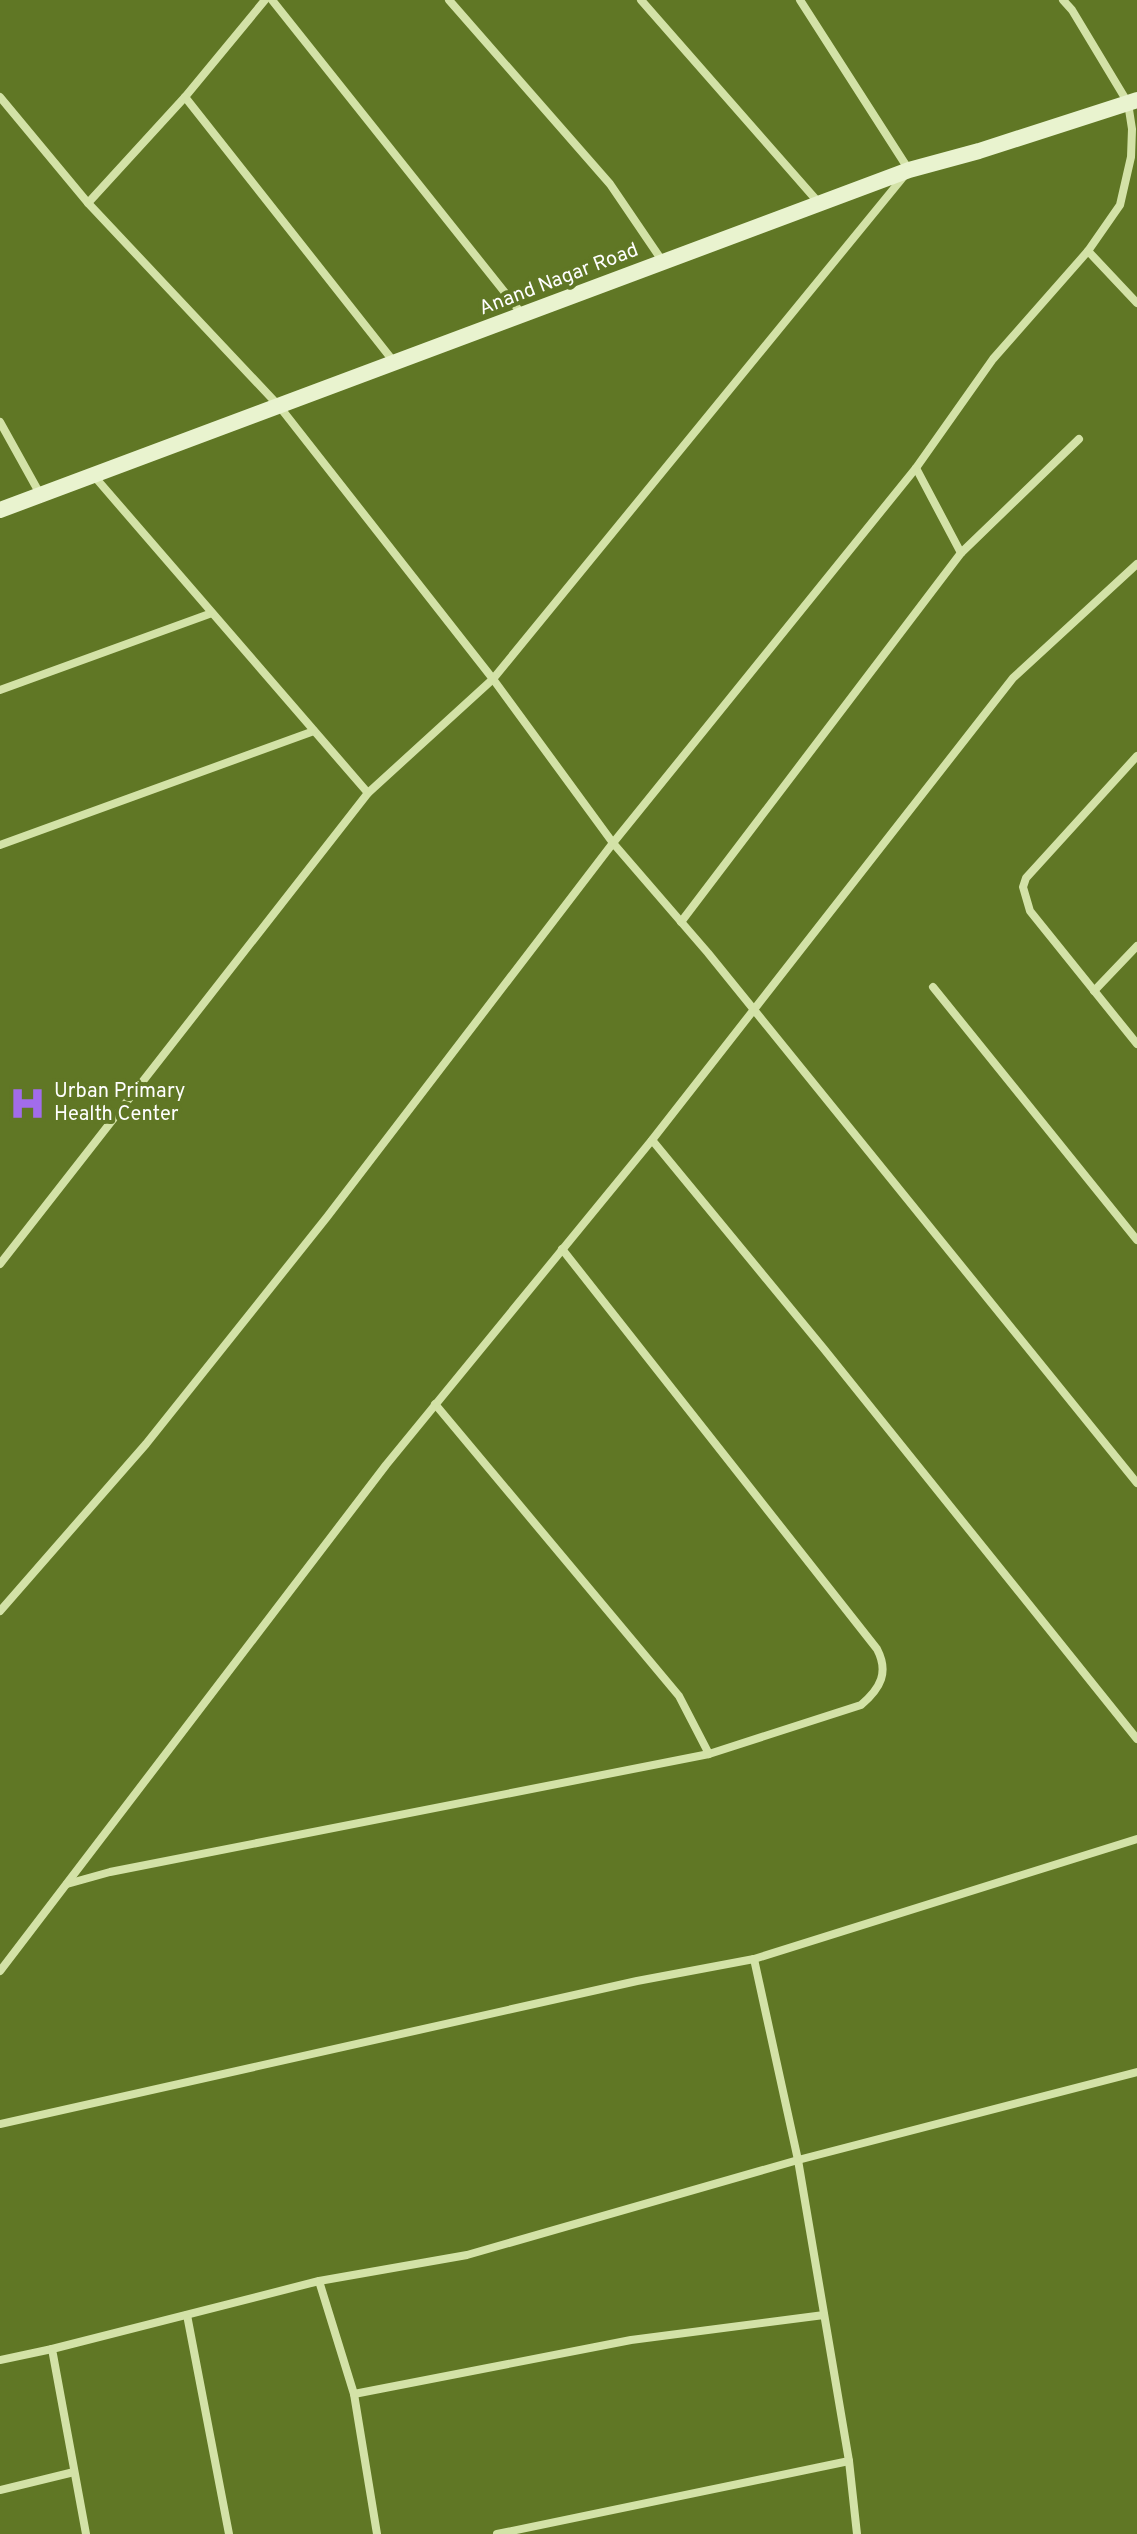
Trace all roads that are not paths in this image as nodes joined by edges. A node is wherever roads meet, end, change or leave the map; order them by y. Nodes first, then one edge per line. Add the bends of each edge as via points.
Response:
1 (265, 0) edge
2 (272, 0) edge
3 (449, 0) edge
4 (641, 0) edge
5 (800, 0) edge
6 (1063, 0) edge
7 (0, 97) edge
8 (185, 97) junction
9 (1132, 102) edge
10 (909, 170) junction
11 (88, 203) junction
12 (820, 204) junction
13 (1088, 251) junction
14 (663, 262) junction
15 (1137, 303) edge
16 (523, 314) junction
17 (394, 363) junction
18 (279, 406) junction
19 (0, 422) edge
20 (1079, 439) dead end
21 (916, 468) junction
22 (93, 476) junction
23 (40, 494) junction
24 (0, 510) edge
25 (961, 553) junction
26 (1137, 564) edge
27 (212, 613) junction
28 (493, 679) junction
29 (0, 690) edge
30 (314, 731) junction
31 (1137, 756) edge
32 (368, 793) junction
33 (613, 843) junction
34 (0, 845) edge
35 (681, 922) junction
36 (1137, 946) edge
37 (933, 987) dead end
38 (1094, 991) junction
39 (752, 1010) junction
40 (1137, 1044) edge
41 (652, 1140) junction
42 (1137, 1240) edge
43 (562, 1249) junction
44 (0, 1264) edge
45 (435, 1404) junction
46 (1137, 1483) edge
47 (0, 1611) edge
48 (1137, 1739) edge
49 (709, 1754) junction
50 (1137, 1839) edge
51 (66, 1884) junction
52 (754, 1959) junction
53 (0, 1971) edge
54 (1137, 2072) edge
55 (0, 2124) edge
56 (798, 2160) junction
57 (319, 2281) junction
58 (187, 2315) junction
59 (824, 2315) junction
60 (52, 2349) junction
61 (0, 2360) edge
62 (354, 2394) junction
63 (849, 2461) junction
64 (74, 2472) junction
65 (0, 2490) edge
66 (86, 2534) edge
67 (229, 2534) edge
68 (377, 2534) edge
69 (497, 2534) edge
70 (857, 2534) edge

1 - 8 street
2 - 16 street
3 - 14 street via 610,184
4 - 12 street
5 - 10 street
6 - 9 street
7 - 11 street
8 - 11 street
8 - 17 street
9 - 10 street, Anand Nagar Road
9 - 13 street via 1131,157 1120,205
10 - 12 street, Anand Nagar Road
10 - 28 street
11 - 18 street
12 - 14 street, Anand Nagar Road
13 - 15 street
13 - 21 street via 993,359
14 - 16 street, Anand Nagar Road
16 - 17 street, Anand Nagar Road
17 - 18 street, Anand Nagar Road
18 - 22 street, Anand Nagar Road
18 - 28 street
19 - 23 street
20 - 25 street
21 - 25 street
21 - 33 street
22 - 23 street, Anand Nagar Road
22 - 27 street
23 - 24 street, Anand Nagar Road
25 - 35 street
26 - 39 street via 1013,678
27 - 29 street
27 - 30 street
28 - 32 street
28 - 33 street
30 - 32 street
30 - 34 street
31 - 38 street via 1023,887 1030,911
32 - 44 street
33 - 35 street
33 - 47 street via 175,1409
35 - 39 street
36 - 38 street
37 - 42 street
38 - 40 street
39 - 41 street
39 - 46 street
41 - 43 street
41 - 48 street
43 - 45 street
43 - 49 street via 883,1661 884,1673 861,1705
45 - 49 street via 679,1696
45 - 51 street
49 - 51 street
50 - 52 street
51 - 53 street
52 - 55 street
52 - 56 street
54 - 56 street
56 - 57 street via 467,2255
56 - 59 street
57 - 58 street
57 - 62 street
58 - 60 street
58 - 67 street
59 - 62 street via 631,2340
59 - 63 street
60 - 61 street
60 - 64 street
62 - 68 street
63 - 69 street
63 - 70 street
64 - 65 street
64 - 66 street

